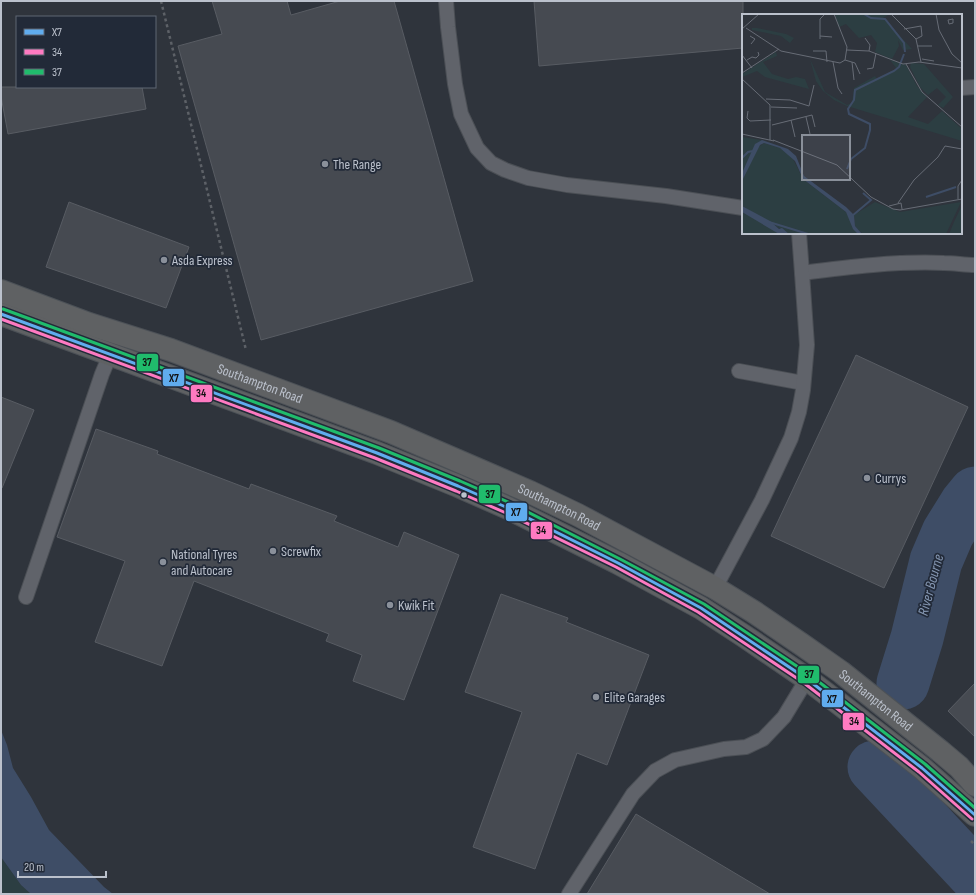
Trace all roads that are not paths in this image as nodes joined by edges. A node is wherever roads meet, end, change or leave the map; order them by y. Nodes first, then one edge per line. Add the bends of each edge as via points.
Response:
1 (446, 1) edge
2 (975, 86) edge
3 (962, 88) edge
4 (742, 208) edge
5 (799, 234) edge
6 (975, 265) edge
7 (802, 273) junction
8 (1, 291) edge
9 (1, 314) edge
10 (110, 355) junction
11 (739, 371) dead end
12 (803, 383) junction
13 (715, 588) junction
14 (26, 597) dead end
15 (807, 679) junction
16 (975, 785) edge
17 (975, 815) edge
18 (569, 894) edge

1 - 4 lane via 455,84 461,114 477,148 491,163 528,178 559,184
2 - 3 lane
5 - 7 lane
6 - 7 lane via 881,264
7 - 12 lane via 807,344
8 - 13 highway, Southampton Road via 89,324 171,350 391,432 578,515
9 - 10 highway, Southampton Road
10 - 14 lane
10 - 15 highway, Southampton Road via 376,453 508,508 618,562 701,608
11 - 12 lane
12 - 13 lane via 799,412 791,438 762,500
13 - 16 highway, Southampton Road via 841,672 959,767
15 - 17 highway, Southampton Road via 917,764
15 - 18 lane via 784,717 762,739 746,747 675,760 655,771 633,794

